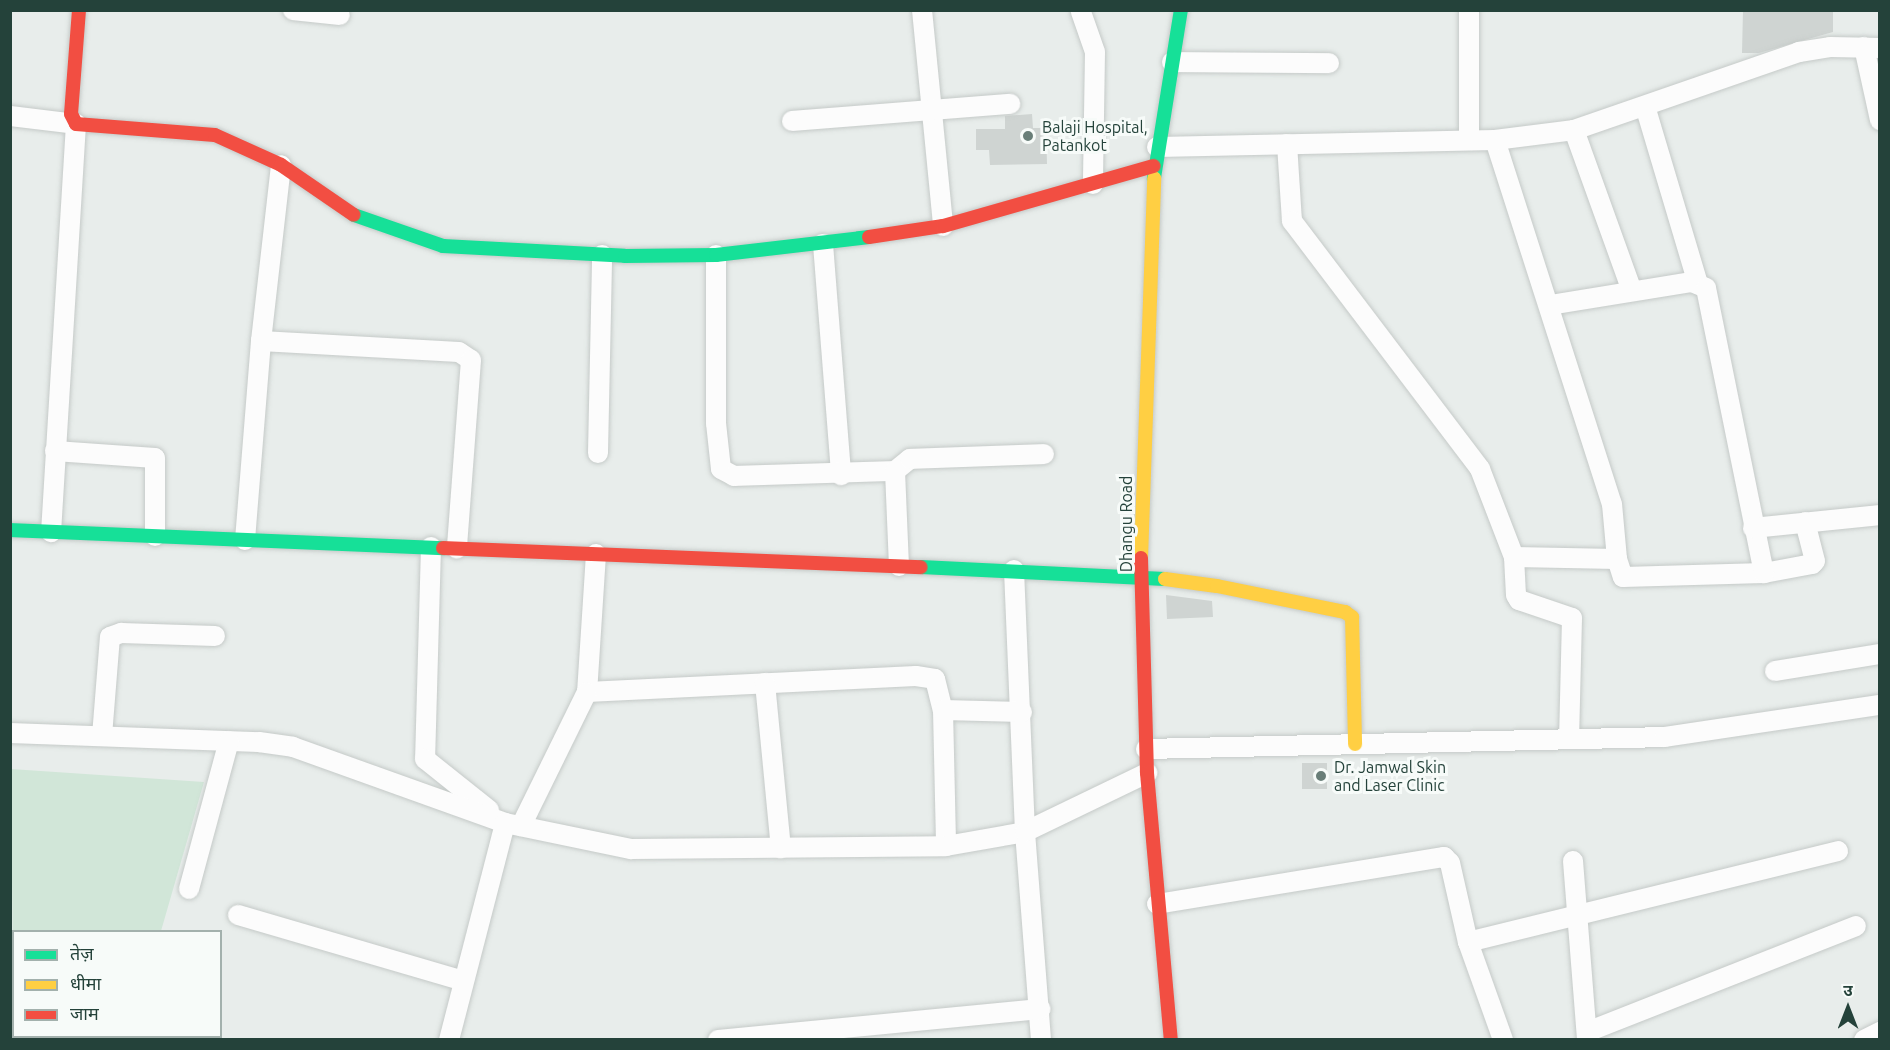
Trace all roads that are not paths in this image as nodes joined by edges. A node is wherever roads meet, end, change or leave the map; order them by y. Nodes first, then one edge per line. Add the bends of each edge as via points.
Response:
1 (79, 10) edge
2 (293, 10) edge
3 (922, 10) edge
4 (1181, 10) edge
5 (1469, 10) edge
6 (1081, 12) edge
7 (340, 15) dead end
8 (1872, 48) edge
9 (1172, 62) junction
10 (1329, 63) dead end
11 (1010, 104) dead end
12 (1645, 106) junction
13 (931, 108) junction
14 (10, 116) edge
15 (1880, 120) edge
16 (792, 121) dead end
17 (76, 124) junction
18 (1574, 130) junction
19 (1469, 140) junction
20 (1495, 140) junction
21 (1287, 144) junction
22 (1158, 147) junction
23 (281, 165) junction
24 (1154, 166) junction
25 (1093, 184) junction
26 (943, 226) junction
27 (823, 244) junction
28 (602, 255) junction
29 (716, 255) junction
30 (1698, 284) junction
31 (1632, 291) junction
32 (1550, 305) junction
33 (261, 341) junction
34 (55, 452) junction
35 (598, 453) dead end
36 (1044, 454) dead end
37 (895, 471) junction
38 (841, 475) junction
39 (1880, 515) edge
40 (1806, 522) junction
41 (1753, 528) junction
42 (10, 530) edge
43 (51, 532) junction
44 (155, 536) junction
45 (245, 540) junction
46 (431, 547) junction
47 (457, 548) junction
48 (596, 554) junction
49 (1514, 557) junction
50 (1617, 559) junction
51 (899, 566) junction
52 (1014, 570) junction
53 (1764, 573) junction
54 (1142, 576) junction
55 (215, 636) dead end
56 (1880, 654) edge
57 (1775, 671) dead end
58 (765, 683) junction
59 (587, 692) junction
60 (1880, 705) edge
61 (943, 710) junction
62 (1022, 712) junction
63 (10, 733) edge
64 (102, 736) junction
65 (1569, 739) junction
66 (229, 741) junction
67 (1355, 744) junction
68 (1146, 749) junction
69 (1147, 773) junction
70 (513, 824) junction
71 (1025, 832) junction
72 (946, 846) junction
73 (781, 848) junction
74 (1838, 851) dead end
75 (1573, 861) dead end
76 (189, 889) dead end
77 (1157, 904) junction
78 (238, 915) dead end
79 (1578, 915) junction
80 (1856, 926) dead end
81 (1468, 942) junction
82 (464, 981) junction
83 (1041, 1009) junction
84 (920, 1021) junction
85 (1880, 1032) edge
86 (1587, 1036) edge
87 (449, 1040) edge
88 (718, 1040) edge
89 (906, 1040) edge
90 (1041, 1040) edge
91 (1171, 1040) edge
92 (1503, 1040) edge
93 (1864, 1040) edge

1 - 17 street via 71,114
2 - 7 street
3 - 13 street
4 - 9 street, Dhangu Road
5 - 19 street
6 - 25 street via 1095,52
8 - 12 street via 1799,52
8 - 15 street
9 - 10 street
9 - 22 street, Dhangu Road
11 - 13 street
12 - 18 street
12 - 30 street
13 - 16 street
13 - 26 street
14 - 17 street
17 - 23 street via 215,135
17 - 34 street
18 - 20 street
18 - 31 street
19 - 20 street
19 - 21 street
20 - 32 street
21 - 22 street
21 - 49 street via 1292,221 1480,469
22 - 24 street, Dhangu Road
23 - 28 street via 358,217 443,246
23 - 33 street
24 - 25 street
24 - 54 street, Dhangu Road via 1140,518
25 - 26 street
26 - 27 street
27 - 29 street
27 - 38 street
28 - 29 street
28 - 35 street
29 - 38 street via 716,423 721,469 734,476
30 - 31 street
30 - 41 street via 1708,294 1741,449
31 - 32 street
32 - 50 street via 1612,504
33 - 45 street
33 - 47 street via 459,352 471,360
34 - 43 street
34 - 44 street via 155,458
36 - 37 street via 910,459
37 - 38 street
37 - 51 street
39 - 40 street
40 - 41 street
40 - 53 street via 1814,562
41 - 53 street
42 - 43 street
43 - 44 street
44 - 45 street
45 - 46 street
46 - 47 street
46 - 70 street via 425,759
47 - 48 street
48 - 51 street
48 - 59 street
49 - 50 street
49 - 65 street via 1519,600 1570,616 1574,624
50 - 53 street via 1621,574 1627,579
51 - 52 street
52 - 54 street
52 - 62 street
54 - 67 street via 1217,586 1349,614 1354,621
54 - 68 street, Dhangu Road
55 - 64 street via 121,633 110,637
56 - 57 street
58 - 59 street
58 - 61 street via 929,677 937,684
58 - 73 street
59 - 70 street
60 - 65 street via 1665,737
61 - 62 street
61 - 72 street
62 - 71 street
63 - 64 street
64 - 66 street
65 - 67 street
66 - 70 street via 293,747
66 - 76 street
67 - 68 street
68 - 69 street, Dhangu Road
69 - 71 street
69 - 77 street, Dhangu Road
70 - 73 street via 631,849
70 - 82 street
71 - 72 street
71 - 83 street
72 - 73 street
74 - 79 street
75 - 79 street
77 - 81 street via 1444,857 1450,863
77 - 91 street, Dhangu Road
78 - 82 street
79 - 81 street
79 - 86 street
80 - 86 street
81 - 92 street
82 - 87 street
83 - 84 street
83 - 90 street
84 - 88 street
84 - 89 street
85 - 93 street

